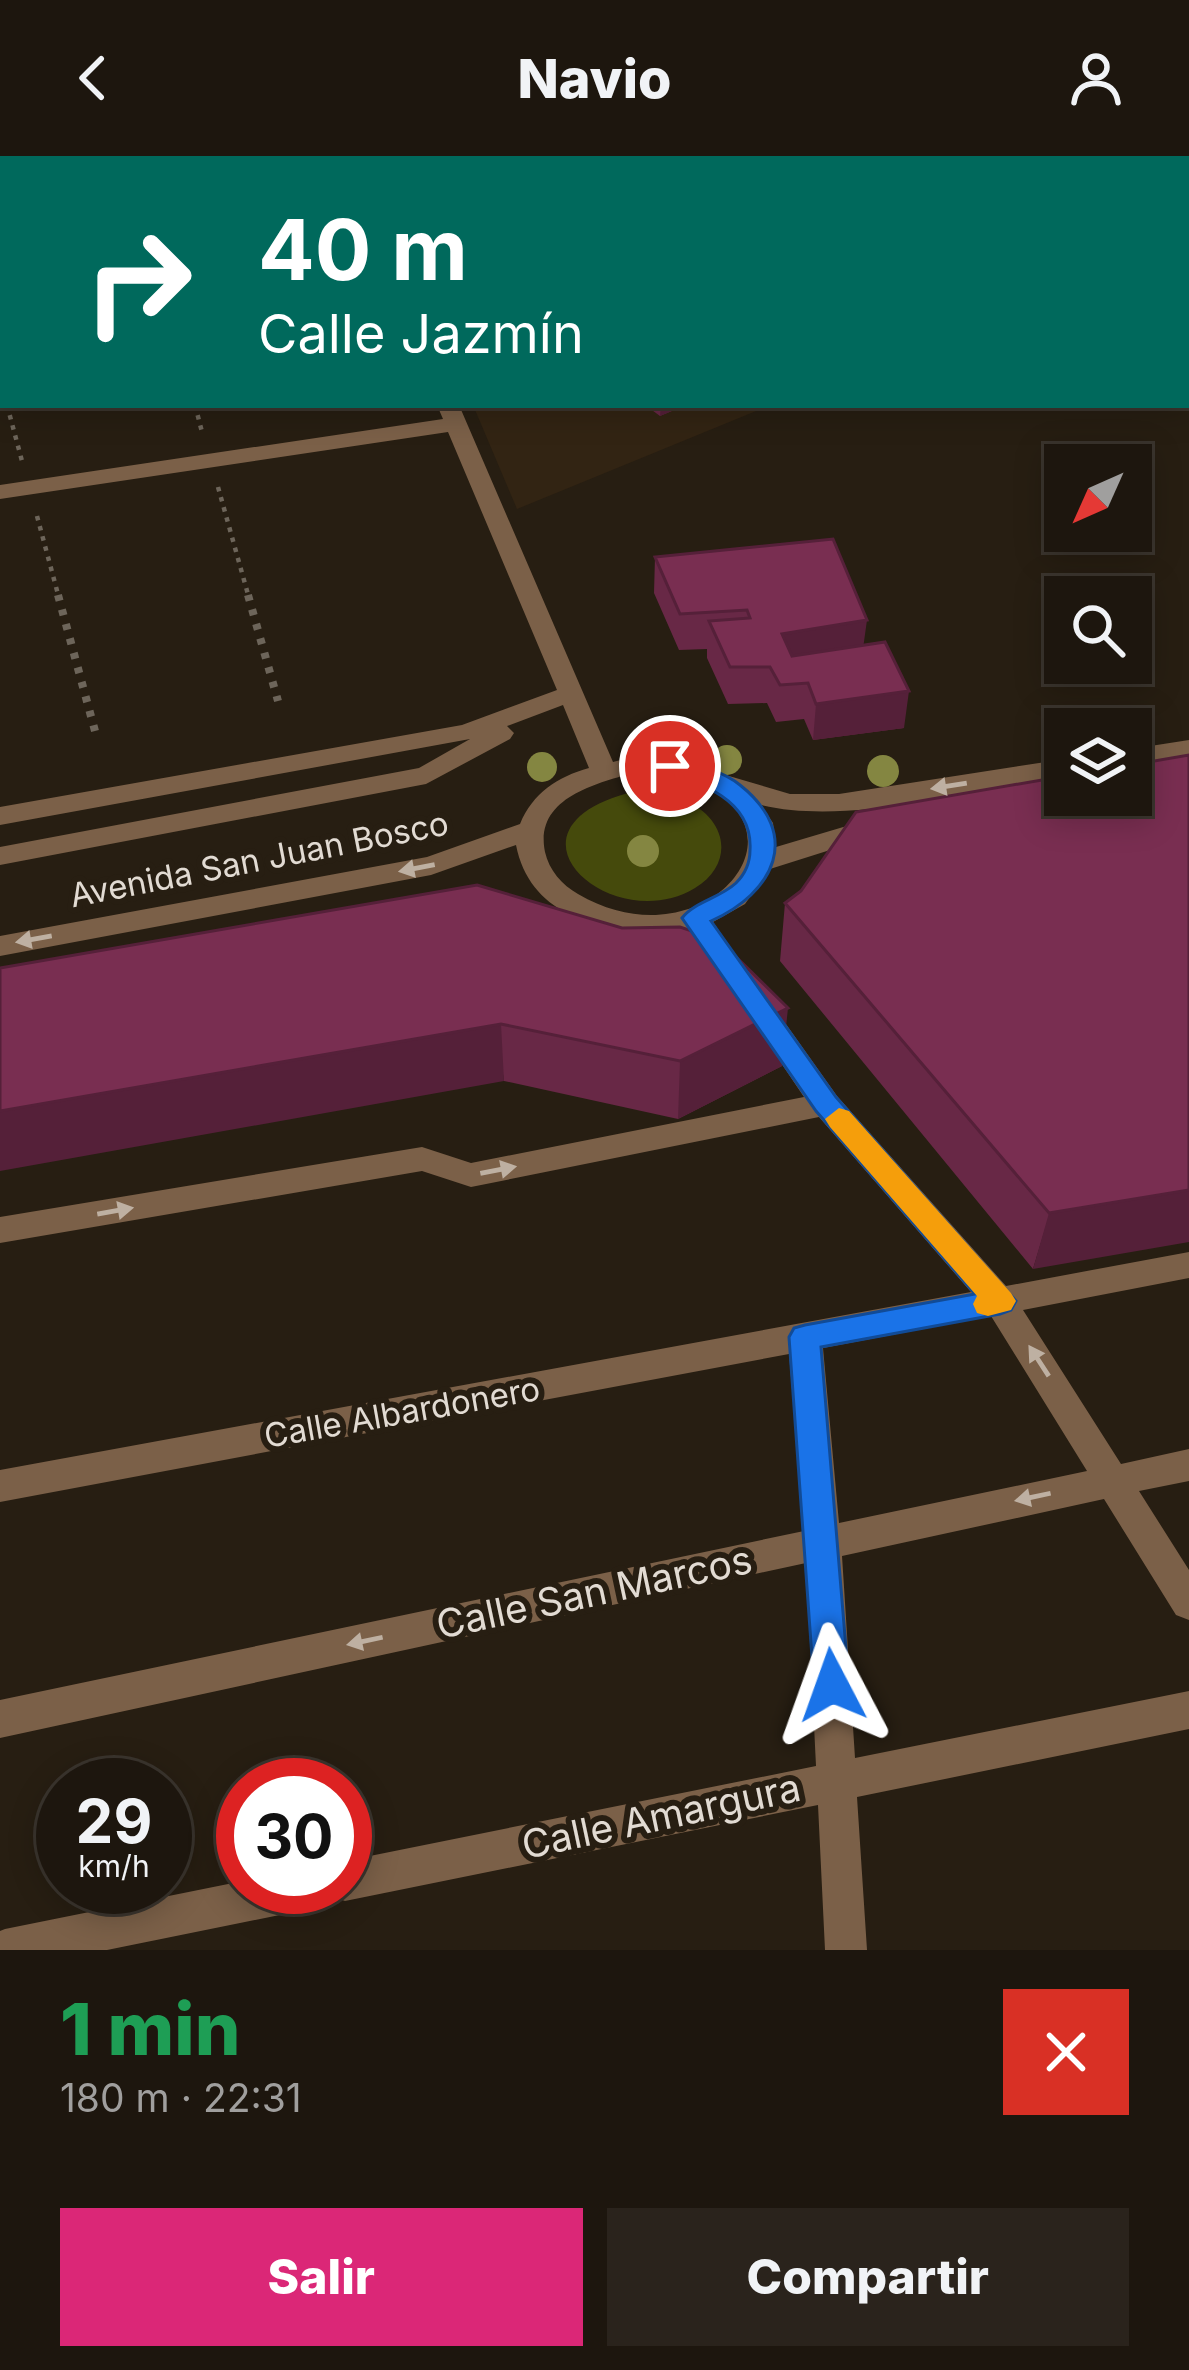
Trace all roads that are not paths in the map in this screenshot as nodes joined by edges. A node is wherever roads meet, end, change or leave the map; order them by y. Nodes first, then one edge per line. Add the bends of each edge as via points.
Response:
1 (452, 415) edge
2 (0, 492) edge
3 (570, 694) junction
4 (522, 712) junction
5 (1189, 748) edge
6 (1152, 754) edge
7 (603, 769) junction
8 (1044, 771) edge
9 (729, 788) junction
10 (0, 816) edge
11 (898, 823) edge
12 (528, 831) junction
13 (0, 856) edge
14 (762, 862) junction
15 (557, 897) junction
16 (512, 898) edge
17 (695, 918) junction
18 (0, 946) edge
19 (826, 1104) junction
20 (0, 1230) edge
21 (1189, 1265) edge
22 (1000, 1301) junction
23 (805, 1337) junction
24 (1189, 1465) edge
25 (1114, 1480) junction
26 (0, 1486) edge
27 (823, 1543) junction
28 (1189, 1603) edge
29 (1189, 1710) edge
30 (0, 1719) edge
31 (838, 1780) junction
32 (372, 1875) edge
33 (216, 1907) edge
34 (5, 1950) edge
35 (846, 1950) edge

1 - 2 street
1 - 3 street
3 - 4 street
3 - 7 street
4 - 10 street via 467,732
4 - 13 street via 426,775
5 - 6 street
7 - 9 street via 670,766
7 - 12 street via 553,793
8 -> 9 street via 839,803
9 - 14 street via 764,835
11 - 14 street
12 - 15 street via 533,866
12 -> 18 street, Avenida San Juan Bosco via 431,866
14 - 17 street via 749,885
15 - 16 street
15 - 17 street via 621,922
17 - 19 street
20 -> 19 street via 422,1159 471,1175
19 - 22 street
21 - 22 street, Calle Albardonero
22 - 23 street, Calle Albardonero
25 -> 22 street
23 - 26 street, Calle Albardonero
23 - 27 street
24 - 25 street, Calle San Marcos
25 -> 27 street, Calle San Marcos
25 - 28 street
27 -> 30 street, Calle San Marcos
27 - 31 street
29 - 31 street, Calle Amargura
31 - 32 street, Calle Amargura
31 - 35 street
33 - 34 street

